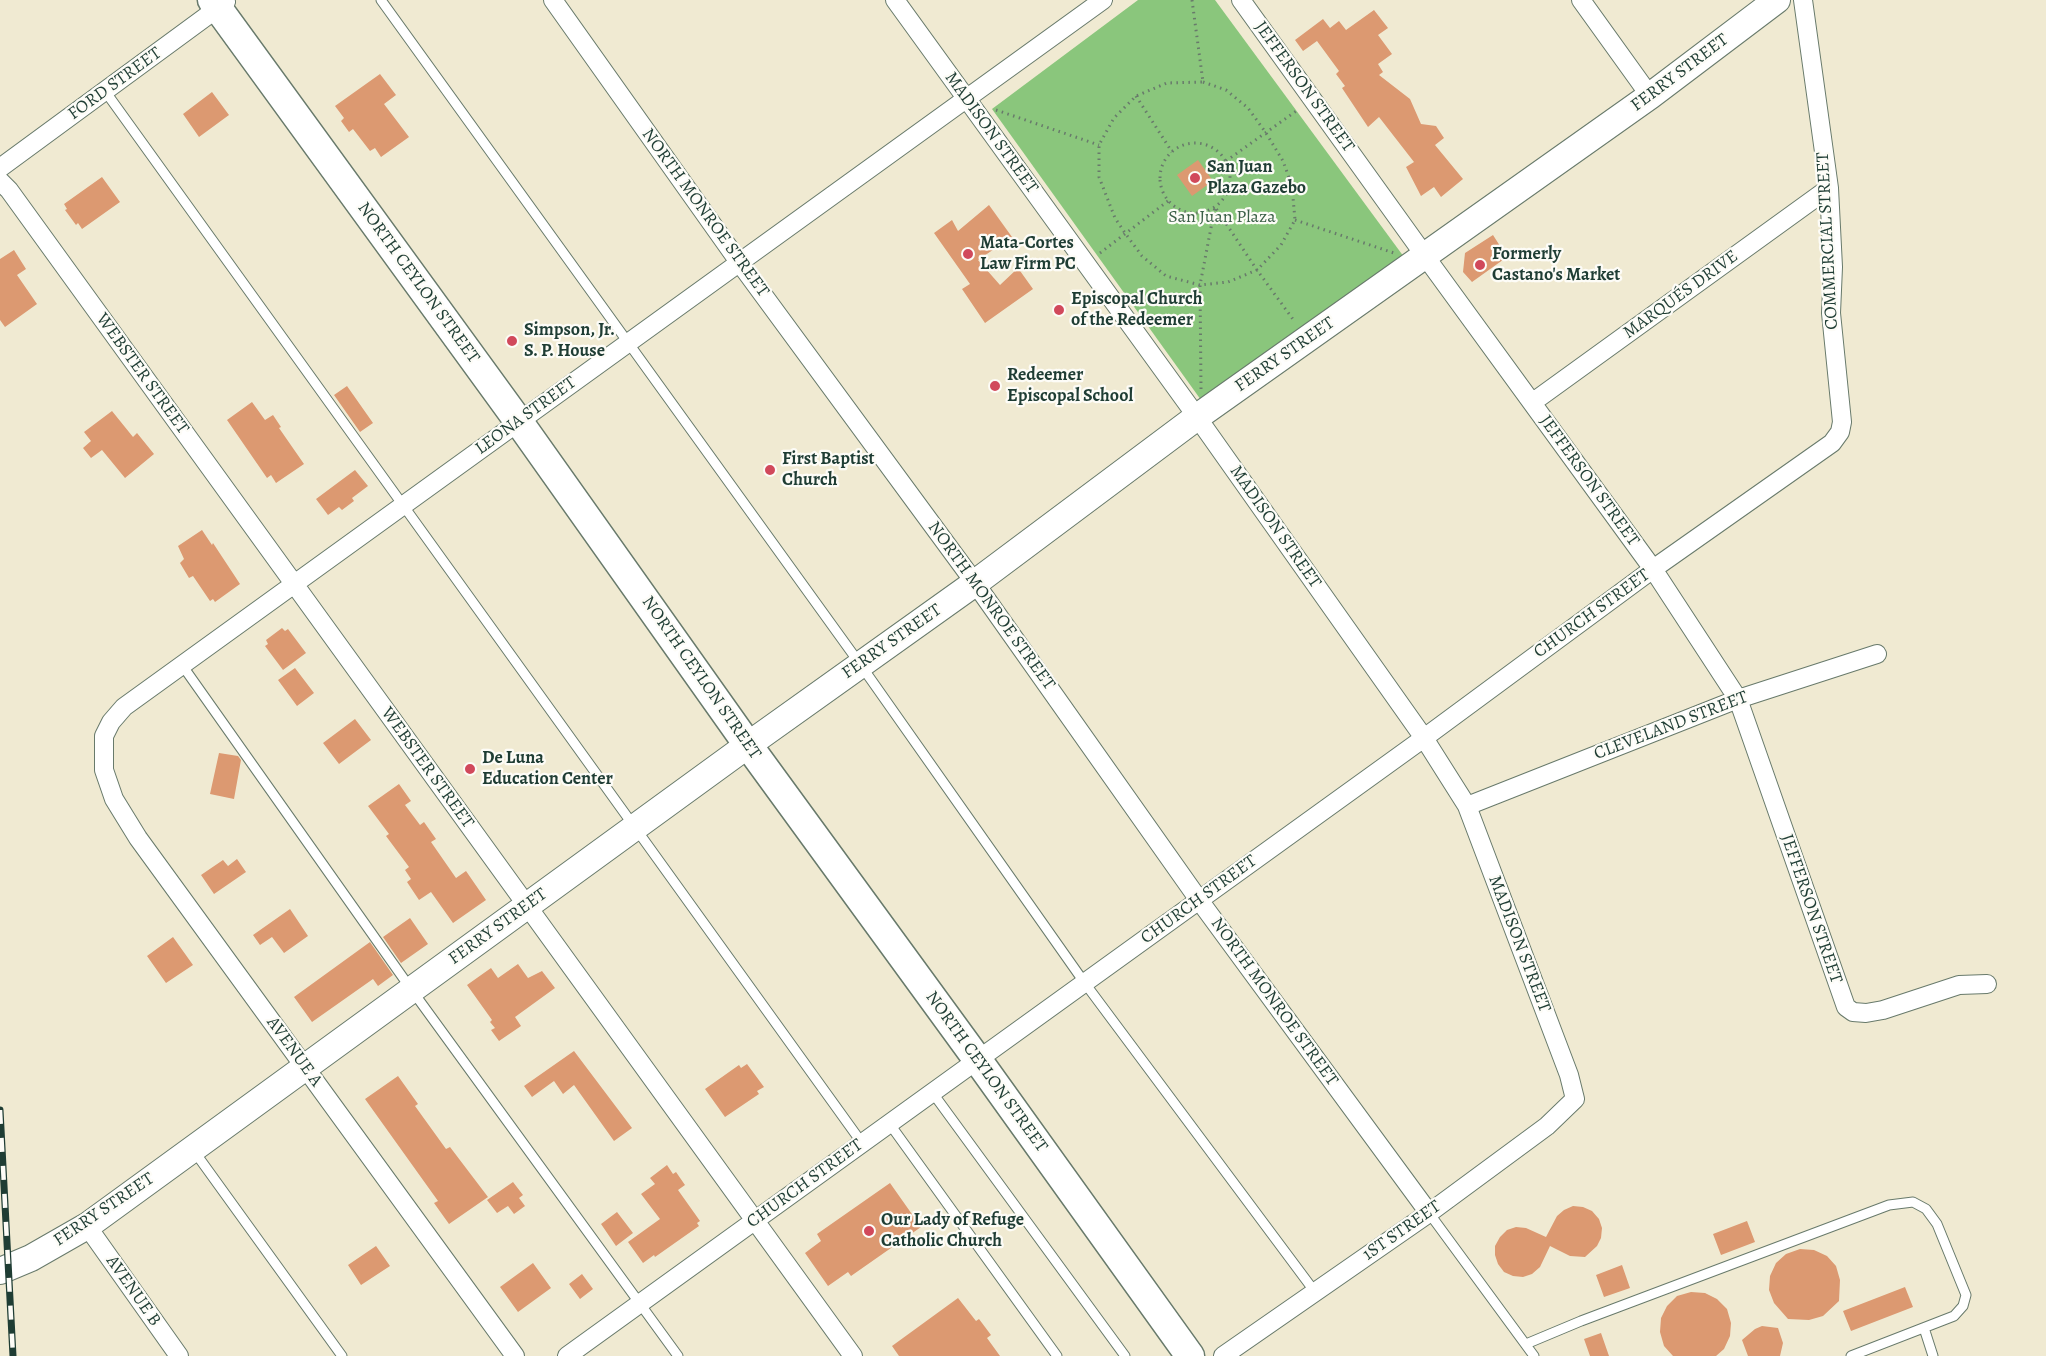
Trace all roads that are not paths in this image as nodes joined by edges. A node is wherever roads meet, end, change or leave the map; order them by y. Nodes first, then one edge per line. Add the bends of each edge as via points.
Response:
1 (381, 0) edge
2 (553, 0) edge
3 (895, 0) edge
4 (1102, 0) edge
5 (1241, 0) edge
6 (1581, 0) edge
7 (1777, 0) edge
8 (1803, 0) edge
9 (220, 3) edge
10 (105, 91) junction
11 (1650, 96) junction
12 (965, 98) junction
13 (0, 168) edge
14 (0, 181) edge
15 (1829, 188) junction
16 (1425, 256) junction
17 (739, 262) junction
18 (629, 341) junction
19 (1533, 402) junction
20 (1197, 417) junction
21 (519, 422) junction
22 (1832, 443) joint
23 (403, 505) junction
24 (1653, 569) junction
25 (294, 583) junction
26 (975, 583) junction
27 (1877, 654) dead end
28 (860, 664) junction
29 (182, 665) junction
30 (1738, 699) junction
31 (104, 736) joint
32 (1424, 738) junction
33 (748, 745) junction
34 (1467, 806) junction
35 (635, 827) junction
36 (1199, 900) junction
37 (527, 906) junction
38 (1084, 982) junction
39 (1987, 984) dead end
40 (411, 989) junction
41 (977, 1059) junction
42 (305, 1066) junction
43 (932, 1092) junction
44 (1575, 1099) joint
45 (889, 1123) junction
46 (862, 1143) junction
47 (192, 1148) junction
48 (1429, 1213) junction
49 (755, 1221) junction
50 (87, 1226) junction
51 (0, 1271) edge
52 (1315, 1292) junction
53 (640, 1304) junction
54 (1924, 1328) junction
55 (1526, 1344) junction
56 (179, 1356) edge
57 (342, 1356) edge
58 (515, 1356) edge
59 (567, 1356) edge
60 (678, 1356) edge
61 (853, 1356) edge
62 (1058, 1356) edge
63 (1125, 1356) edge
64 (1190, 1356) edge
65 (1223, 1356) edge
66 (1534, 1356) edge
67 (1851, 1356) edge
68 (1933, 1356) edge

1 - 18 lane
2 - 17 street, NORTH MONROE STREET
3 - 12 street, MADISON STREET
4 - 12 street, LEONA STREET
5 - 16 street, JEFFERSON STREET
6 - 11 street
7 - 11 street, FERRY STREET
8 - 15 street, COMMERCIAL STREET
9 - 10 street, FORD STREET
9 - 21 main road, NORTH CEYLON STREET
10 - 13 street, FORD STREET
10 - 23 lane
11 - 16 street, FERRY STREET
12 - 17 street, LEONA STREET
12 - 20 street, MADISON STREET
14 - 25 street, WEBSTER STREET
15 - 19 street, MARQUÉS DRIVE
15 - 22 street, COMMERCIAL STREET via 1831,313 1842,422
16 - 19 street, JEFFERSON STREET
16 - 20 street, FERRY STREET
17 - 18 street, LEONA STREET
17 - 26 street, NORTH MONROE STREET
18 - 21 street, LEONA STREET
18 - 28 lane
19 - 24 street, JEFFERSON STREET
20 - 26 street, FERRY STREET
20 - 32 street, MADISON STREET
21 - 23 street, LEONA STREET
21 - 33 main road, NORTH CEYLON STREET
22 - 24 street, CHURCH STREET
23 - 25 street, LEONA STREET
23 - 35 lane
24 - 30 street, JEFFERSON STREET
24 - 32 street, CHURCH STREET
25 - 29 street, LEONA STREET
25 - 37 street, WEBSTER STREET
26 - 28 street, FERRY STREET
26 - 36 street, NORTH MONROE STREET
27 - 30 street, CLEVELAND STREET
28 - 33 street, FERRY STREET
28 - 38 lane
29 - 31 street, LEONA STREET via 124,707
29 - 40 lane
30 - 34 street, CLEVELAND STREET
30 - 39 street, JEFFERSON STREET via 1846,1007 1866,1013 1959,985
31 - 42 street, AVENUE A via 104,770 126,819
32 - 34 street, MADISON STREET
32 - 36 street, CHURCH STREET
33 - 35 street, FERRY STREET
33 - 41 main road, NORTH CEYLON STREET
34 - 44 street, MADISON STREET
35 - 37 street, FERRY STREET
35 - 46 lane
36 - 38 street, CHURCH STREET
36 - 48 street, NORTH MONROE STREET
37 - 40 street, FERRY STREET
37 - 49 street, WEBSTER STREET
38 - 41 street, CHURCH STREET
38 - 52 lane
40 - 42 street, FERRY STREET
40 - 53 lane
41 - 43 street, CHURCH STREET
41 - 64 main road, NORTH CEYLON STREET
42 - 47 street, FERRY STREET
42 - 58 street, AVENUE A
43 - 45 street, CHURCH STREET
43 - 63 lane
44 - 48 street, 1ST STREET via 1547,1126
45 - 46 street, CHURCH STREET
45 - 62 lane
46 - 49 street, CHURCH STREET
47 - 50 street, FERRY STREET
47 - 57 lane
48 - 52 street, 1ST STREET
48 - 55 lane
49 - 53 street, CHURCH STREET
49 - 61 street, WEBSTER STREET
50 - 51 street, FERRY STREET
50 - 56 street, AVENUE B
52 - 65 street, 1ST STREET
53 - 59 street, CHURCH STREET
53 - 60 lane
54 - 55 lane via 1954,1316 1966,1295 1937,1224 1926,1209 1913,1202 1889,1205
54 - 67 lane
54 - 68 lane
55 - 66 lane

